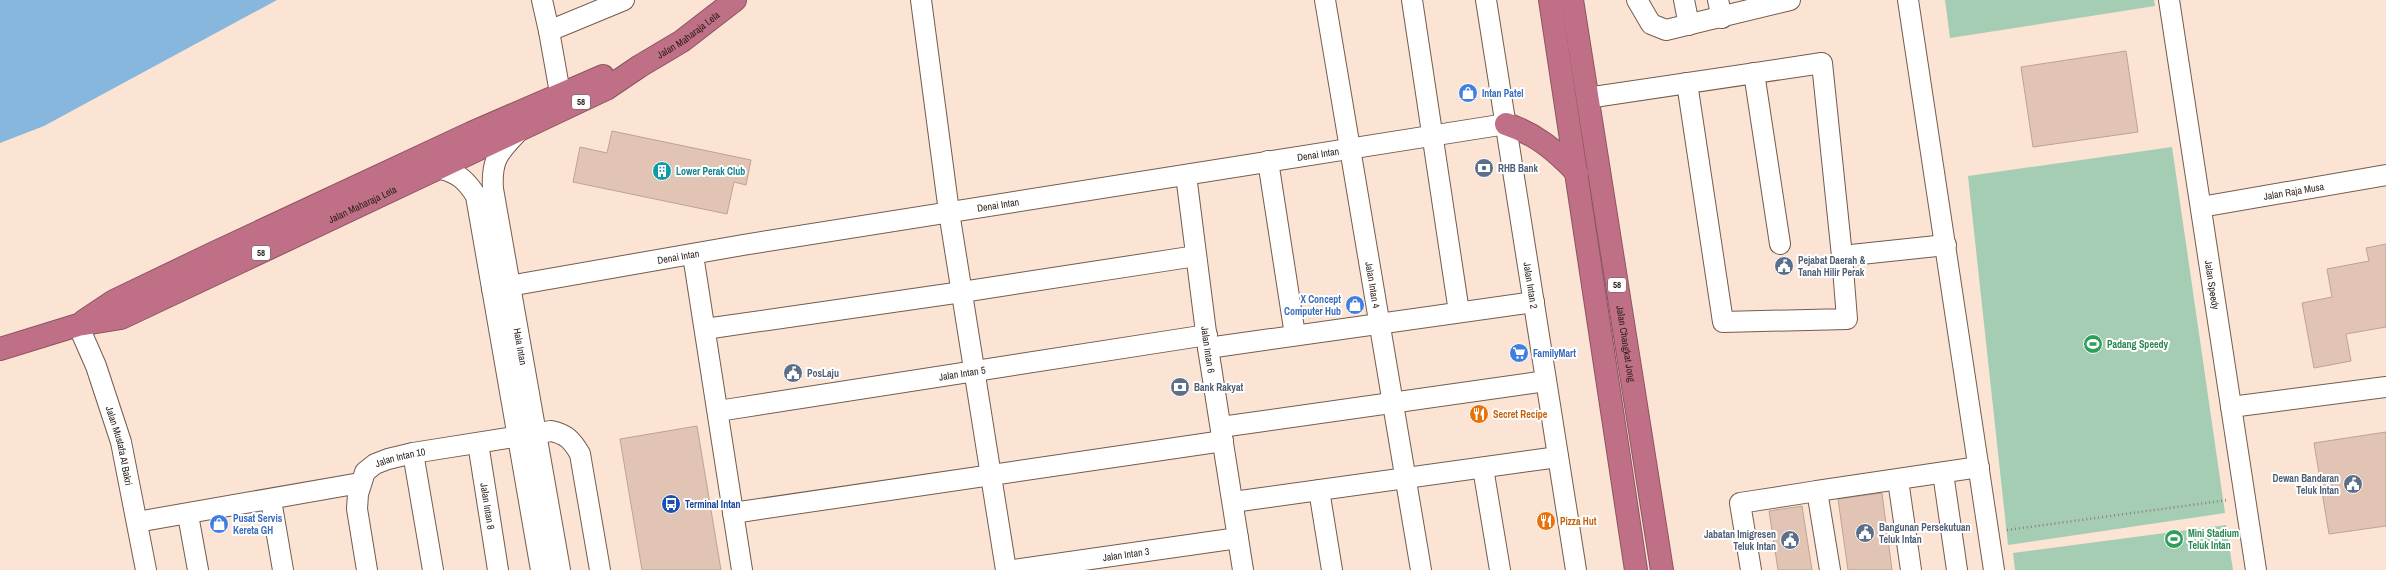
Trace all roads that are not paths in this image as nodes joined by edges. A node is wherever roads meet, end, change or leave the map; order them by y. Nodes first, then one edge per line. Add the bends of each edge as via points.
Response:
1 (542, 0) edge
2 (624, 0) edge
3 (735, 0) edge
4 (921, 0) edge
5 (1325, 0) edge
6 (1412, 0) edge
7 (1486, 0) edge
8 (1550, 0) edge
9 (1572, 0) edge
10 (1637, 0) edge
11 (1684, 0) edge
12 (1790, 0) edge
13 (1908, 0) edge
14 (2169, 0) edge
15 (1720, 9) edge
16 (1689, 25) junction
17 (549, 30) junction
18 (640, 66) junction
19 (1754, 73) junction
20 (1688, 83) junction
21 (560, 94) junction
22 (1587, 98) junction
23 (1506, 124) junction
24 (518, 132) junction
25 (1432, 135) junction
26 (1349, 148) junction
27 (1268, 161) junction
28 (441, 169) junction
29 (1577, 173) junction
30 (1186, 175) junction
31 (2386, 175) edge
32 (2200, 207) junction
33 (949, 212) junction
34 (1780, 244) dead end
35 (1946, 245) junction
36 (693, 255) junction
37 (1196, 256) junction
38 (1842, 256) junction
39 (511, 286) junction
40 (492, 289) junction
41 (962, 292) junction
42 (1534, 302) junction
43 (1459, 312) junction
44 (1379, 323) junction
45 (78, 325) junction
46 (705, 328) junction
47 (1295, 335) junction
48 (1208, 342) junction
49 (0, 349) edge
50 (976, 371) junction
51 (1546, 381) junction
52 (2386, 387) edge
53 (1393, 404) junction
54 (2231, 408) junction
55 (718, 411) junction
56 (527, 434) junction
57 (1222, 434) junction
58 (478, 443) junction
59 (413, 454) junction
60 (1558, 457) junction
61 (1979, 467) junction
62 (1483, 468) junction
63 (1943, 473) junction
64 (991, 475) junction
65 (1406, 479) junction
66 (1898, 480) junction
67 (360, 483) junction
68 (1319, 490) junction
69 (1817, 491) junction
70 (271, 500) junction
71 (1233, 502) junction
72 (733, 513) junction
73 (188, 514) junction
74 (137, 522) junction
75 (1238, 538) junction
76 (146, 570) edge
77 (198, 570) edge
78 (283, 570) edge
79 (367, 570) edge
80 (433, 570) edge
81 (498, 570) edge
82 (541, 570) edge
83 (560, 570) edge
84 (600, 570) edge
85 (742, 570) edge
86 (1006, 570) edge
87 (1014, 570) edge
88 (1243, 570) edge
89 (1332, 570) edge
90 (1421, 570) edge
91 (1500, 570) edge
92 (1576, 570) edge
93 (1636, 570) edge
94 (1662, 570) edge
95 (1751, 570) edge
96 (1830, 570) edge
97 (1911, 570) edge
98 (1957, 570) edge
99 (1994, 570) edge
100 (2256, 570) edge

1 - 17 street
2 - 17 street
3 - 18 highway, Jalan Maharaja Lela / 58 via 682,41
4 - 33 street
5 - 26 street, Jalan Intan 4
6 - 25 street
7 - 23 street, Jalan Intan 2
8 - 29 highway, 58
9 - 22 highway, Jalan Changkat Jong / 58
10 - 16 street via 1655,27 1666,30
11 - 16 street
12 - 15 street
13 - 35 street
14 - 32 street, Jalan Speedy
15 - 16 street
17 - 21 street
18 - 21 highway, Jalan Maharaja Lela / 58 via 600,77
18 - 24 highway, Jalan Maharaja Lela / 58 via 606,90
19 - 20 street
19 - 34 street
19 - 38 street via 1822,63
20 - 22 street
20 - 38 street via 1723,322 1847,319
21 - 45 highway, Jalan Maharaja Lela / 58 via 114,301
22 - 94 highway, Jalan Changkat Jong / 58
23 - 25 street, Denai Intan
23 - 29 highway via 1549,145
23 - 42 street, Jalan Intan 2
24 - 28 highway, Jalan Maharaja Lela / 58
24 - 39 street, Hala Intan via 498,153 492,174
25 - 26 street, Denai Intan
25 - 43 street
26 - 27 street, Denai Intan
26 - 44 street, Jalan Intan 4
27 - 30 street, Denai Intan
27 - 47 street
28 - 40 street, Hala Intan via 462,177 476,196
28 - 45 highway, Jalan Maharaja Lela / 58 via 121,318
29 - 93 highway, 58
30 - 33 street, Denai Intan
30 - 37 street, Jalan Intan 6
31 - 32 street, Jalan Raja Musa
32 - 54 street, Jalan Speedy
33 - 36 street, Denai Intan via 743,244
33 - 41 street
35 - 38 street
35 - 61 street
36 - 39 street, Denai Intan
36 - 46 street
37 - 41 street
37 - 48 street, Jalan Intan 6
39 - 40 street, Denai Intan
39 - 56 street, Hala Intan
40 - 56 street, Hala Intan
41 - 46 street
41 - 50 street
42 - 43 street, Jalan Intan 5
42 - 51 street, Jalan Intan 2
43 - 44 street, Jalan Intan 5
44 - 47 street, Jalan Intan 5
44 - 53 street, Jalan Intan 4
45 - 49 highway, Jalan Maharaja Lela / 58
45 - 74 street, Jalan Mustafa Al Bakri via 111,409
46 - 55 street
47 - 48 street, Jalan Intan 5
48 - 50 street, Jalan Intan 5
48 - 57 street, Jalan Intan 6
50 - 55 street, Jalan Intan 5
50 - 64 street
51 - 53 street
51 - 60 street, Jalan Intan 2
52 - 54 street
53 - 57 street
53 - 65 street, Jalan Intan 4
54 - 100 street, Jalan Speedy
55 - 72 street
56 - 58 street, Jalan Intan 10
56 - 82 street, Hala Intan
56 - 83 street, Hala Intan
56 - 84 street, Jalan Intan 10 via 563,433 573,441 580,454
57 - 64 street
57 - 71 street, Jalan Intan 6
58 - 59 street, Jalan Intan 10
58 - 81 street, Jalan Intan 8
59 - 67 street, Jalan Intan 10 via 375,464 366,472
59 - 80 street
60 - 62 street
60 - 92 street, Jalan Intan 2
61 - 63 street
61 - 99 street
62 - 65 street
62 - 91 street
63 - 66 street
63 - 98 street
64 - 72 street
64 - 86 street
65 - 68 street
65 - 90 street, Jalan Intan 4
66 - 69 street
66 - 97 street
67 - 70 street
67 - 79 street, Jalan Intan 10 via 357,509
68 - 71 street
68 - 89 street
69 - 95 street via 1740,504
69 - 96 street
70 - 73 street
70 - 78 street
71 - 75 street, Jalan Intan 6
72 - 85 street
73 - 74 street
73 - 77 street
74 - 76 street, Jalan Mustafa Al Bakri
75 - 87 street, Jalan Intan 3
75 - 88 street, Jalan Intan 6

